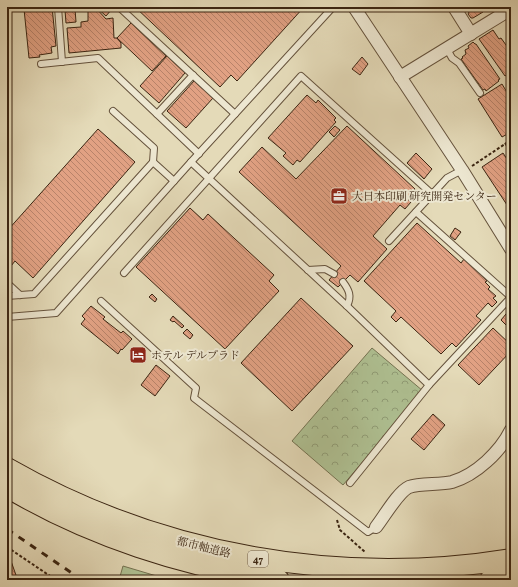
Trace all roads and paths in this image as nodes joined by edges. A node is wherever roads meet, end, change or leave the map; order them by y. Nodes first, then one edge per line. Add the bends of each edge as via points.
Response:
1 (58, 7) edge
2 (119, 7) edge
3 (333, 7) edge
4 (354, 7) edge
5 (454, 7) edge
6 (511, 9) edge
7 (471, 34) junction
8 (447, 49) junction
9 (62, 62) junction
10 (41, 64) dead end
11 (193, 75) junction
12 (400, 78) junction
13 (480, 93) dead end
14 (113, 111) dead end
15 (157, 114) junction
16 (235, 114) junction
17 (511, 140) edge
18 (505, 143) junction
19 (511, 152) edge
20 (199, 154) junction
21 (153, 162) junction
22 (191, 162) junction
23 (462, 170) junction
24 (209, 179) junction
25 (174, 181) junction
26 (432, 194) junction
27 (416, 212) junction
28 (389, 241) dead end
29 (511, 248) edge
30 (308, 270) junction
31 (124, 273) dead end
32 (334, 274) dead end
33 (343, 282) dead end
34 (7, 283) edge
35 (20, 295) junction
36 (7, 296) edge
37 (511, 297) edge
38 (101, 301) dead end
39 (347, 306) junction
40 (7, 317) edge
41 (429, 385) junction
42 (511, 430) edge
43 (11, 480) edge
44 (350, 483) dead end
45 (332, 503) junction
46 (376, 528) joint
47 (7, 547) edge
48 (369, 556) dead end
49 (511, 559) edge
50 (511, 578) edge
51 (56, 580) edge
52 (279, 580) edge
53 (490, 580) edge

1 - 9 lane
2 - 11 lane
3 - 16 lane
4 - 12 street
5 - 7 street
6 - 7 street
7 - 8 street
8 - 12 street
8 - 13 lane
9 - 10 lane
9 - 15 lane via 98,58
11 - 15 lane
11 - 16 lane
12 - 23 street
14 - 21 lane via 154,148
15 - 20 lane
16 - 20 lane
17 - 18 path
18 - 19 path
18 - 23 path via 469,168
20 - 22 lane
21 - 25 lane
21 - 35 lane via 34,294
22 - 24 lane
22 - 25 lane
23 - 26 lane via 447,178
23 - 29 street
24 - 26 lane via 301,76
24 - 30 lane
24 - 31 lane
25 - 40 lane via 56,313
26 - 27 lane
27 - 28 lane
27 - 37 lane
30 - 32 lane via 325,270
30 - 39 lane
33 - 39 lane via 349,290
34 - 35 lane
35 - 36 lane
37 - 41 lane
38 - 45 lane via 196,388 194,398
39 - 41 lane
41 - 44 lane
42 - 46 street via 491,457 473,472 452,482 409,487 400,494
43 - 49 main road, 都市軸道路 / 47 via 170,539 248,558 336,569 375,570 474,566
43 - 52 main road, 都市軸道路 / 47 via 62,516 167,557 243,575
45 - 46 lane via 368,532
45 - 48 path via 340,530
47 - 51 path
50 - 53 main road

